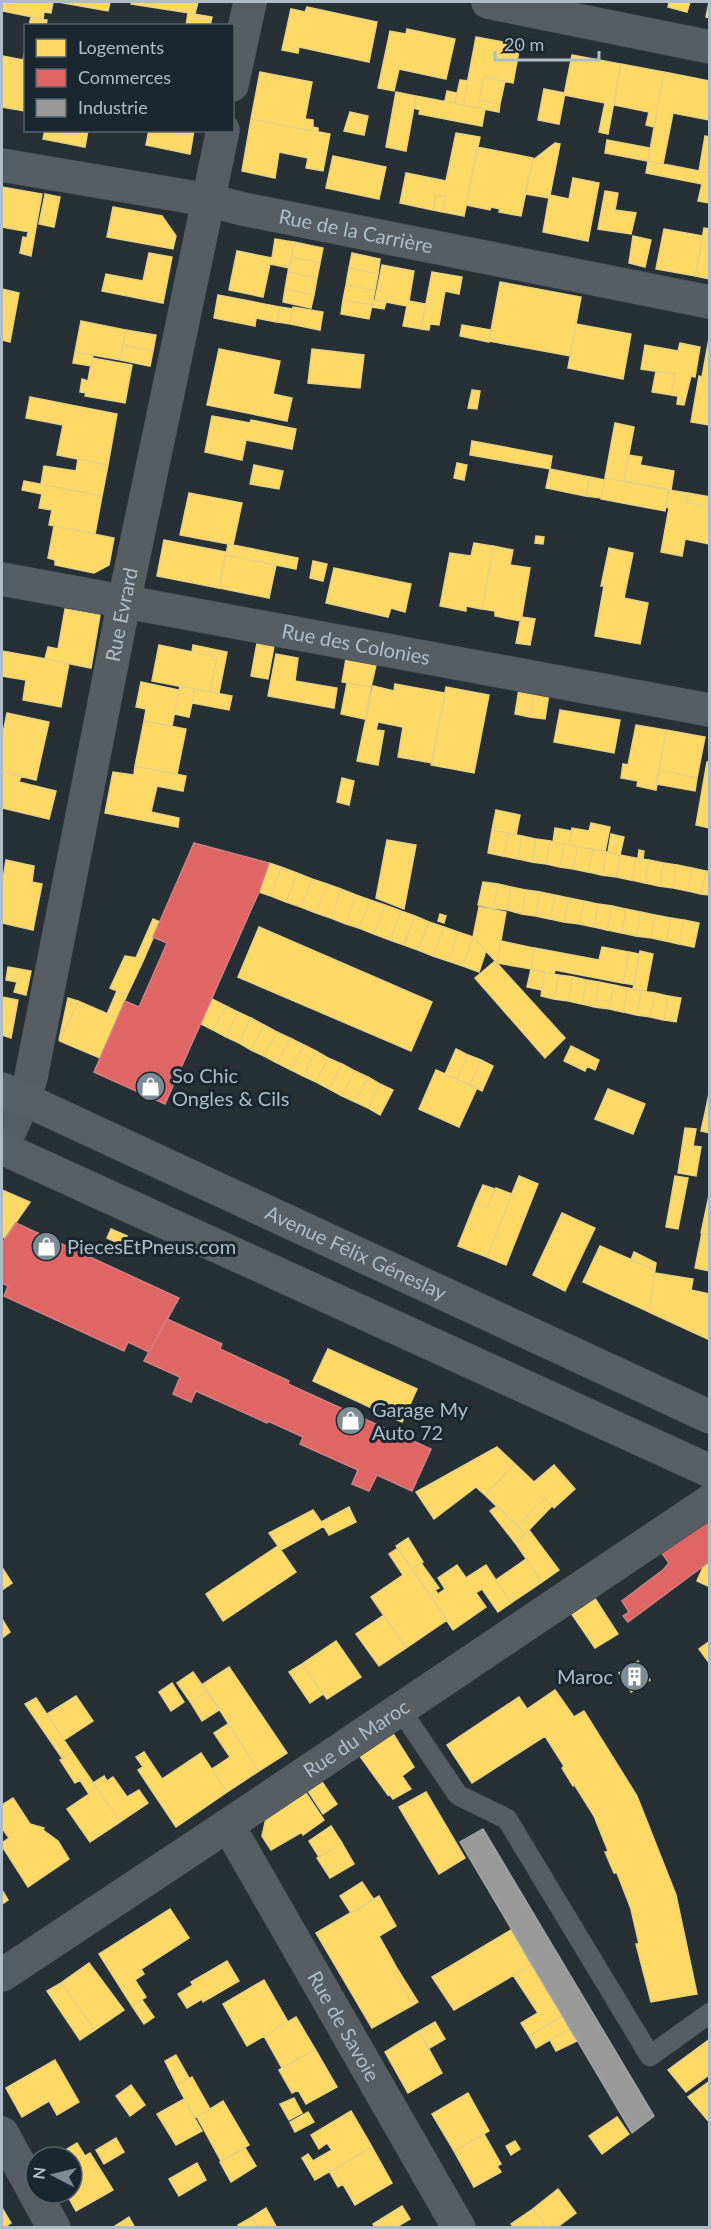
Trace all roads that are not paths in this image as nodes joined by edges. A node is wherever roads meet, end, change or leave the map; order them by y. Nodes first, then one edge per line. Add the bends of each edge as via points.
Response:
1 (250, 2) edge
2 (488, 2) edge
3 (710, 47) edge
4 (234, 76) edge
5 (223, 132) edge
6 (2, 165) edge
7 (208, 200) junction
8 (710, 302) edge
9 (2, 579) edge
10 (124, 602) junction
11 (710, 710) edge
12 (13, 1094) edge
13 (2, 1148) edge
14 (710, 1417) edge
15 (710, 1471) edge
16 (710, 1501) edge
17 (400, 1709) junction
18 (228, 1825) junction
19 (2, 1975) edge
20 (710, 2013) edge
21 (2, 2133) edge
22 (54, 2228) edge
23 (459, 2228) edge

1 - 4 street
2 - 3 street
5 - 7 street, Rue Evrard
6 - 7 street, Rue de la Carrière
7 - 8 street, Rue de la Carrière
7 - 10 street, Rue Evrard
9 - 10 street, Rue des Colonies
10 - 11 street, Rue des Colonies
10 - 12 street, Rue Evrard via 34,1065
12 - 13 street, Rue Evrard
12 - 14 main road, Avenue Félix Géneslay
13 - 15 main road
16 - 17 street, Rue du Maroc
17 - 18 street, Rue du Maroc
17 - 20 lane via 458,1795 507,1819 650,2056
18 - 19 street, Rue du Maroc
18 - 23 street, Rue de Savoie
21 - 22 street

